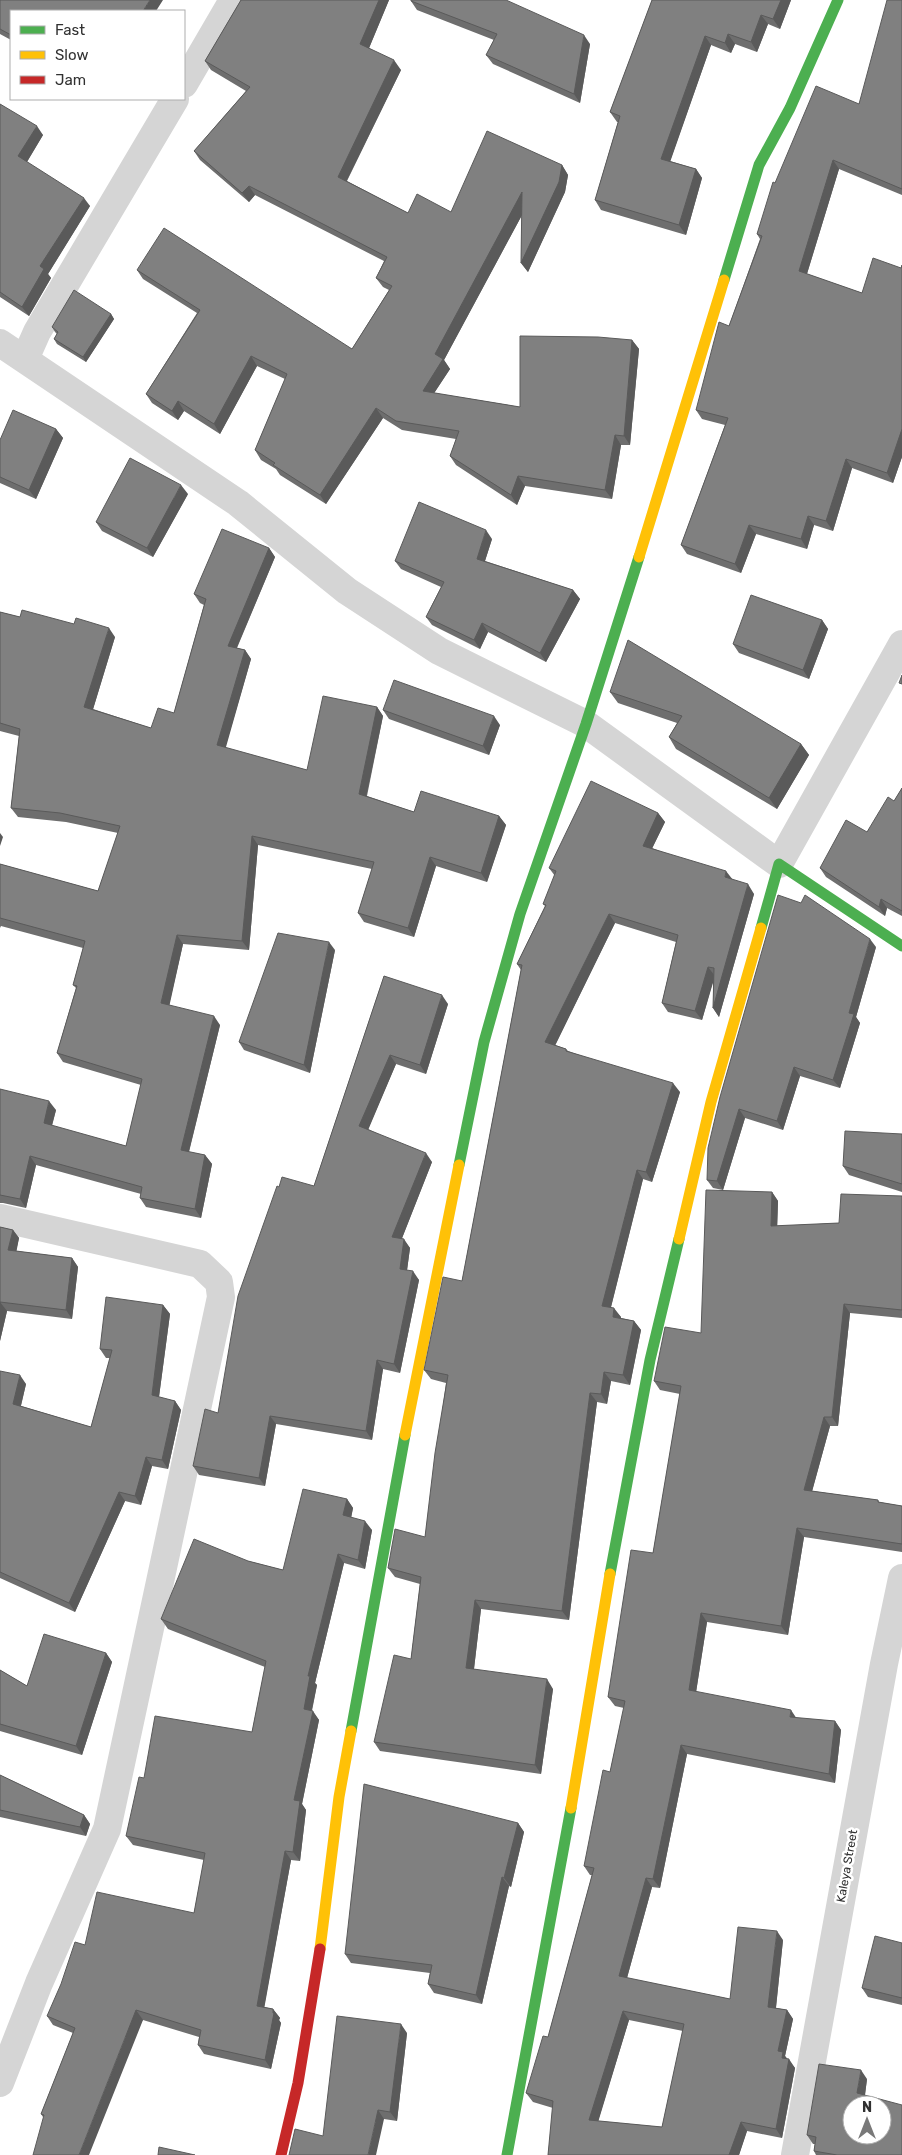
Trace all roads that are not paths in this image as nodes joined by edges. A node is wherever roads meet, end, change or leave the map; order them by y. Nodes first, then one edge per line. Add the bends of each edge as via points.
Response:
1 (233, 0) edge
2 (838, 0) edge
3 (185, 82) edge
4 (174, 100) edge
5 (0, 343) edge
6 (25, 359) junction
7 (902, 644) edge
8 (586, 724) junction
9 (779, 864) junction
10 (902, 946) edge
11 (0, 1218) edge
12 (902, 1578) edge
13 (893, 1665) edge
14 (0, 2083) edge
15 (281, 2155) edge
16 (507, 2155) edge
17 (795, 2155) edge

1 - 3 street
2 - 8 street via 790,108 759,165
4 - 6 street via 37,332
5 - 6 street
6 - 8 street via 238,503 347,591 439,651
7 - 9 street
8 - 9 street
8 - 15 street via 520,914 484,1042 416,1373 339,1797 320,1951 298,2084
9 - 10 street
9 - 16 street via 711,1102 650,1360
11 - 14 street via 200,1264 219,1282 221,1297 107,1829 39,1983
12 - 13 street, Kaleya Street
13 - 17 street, Kaleya Street

